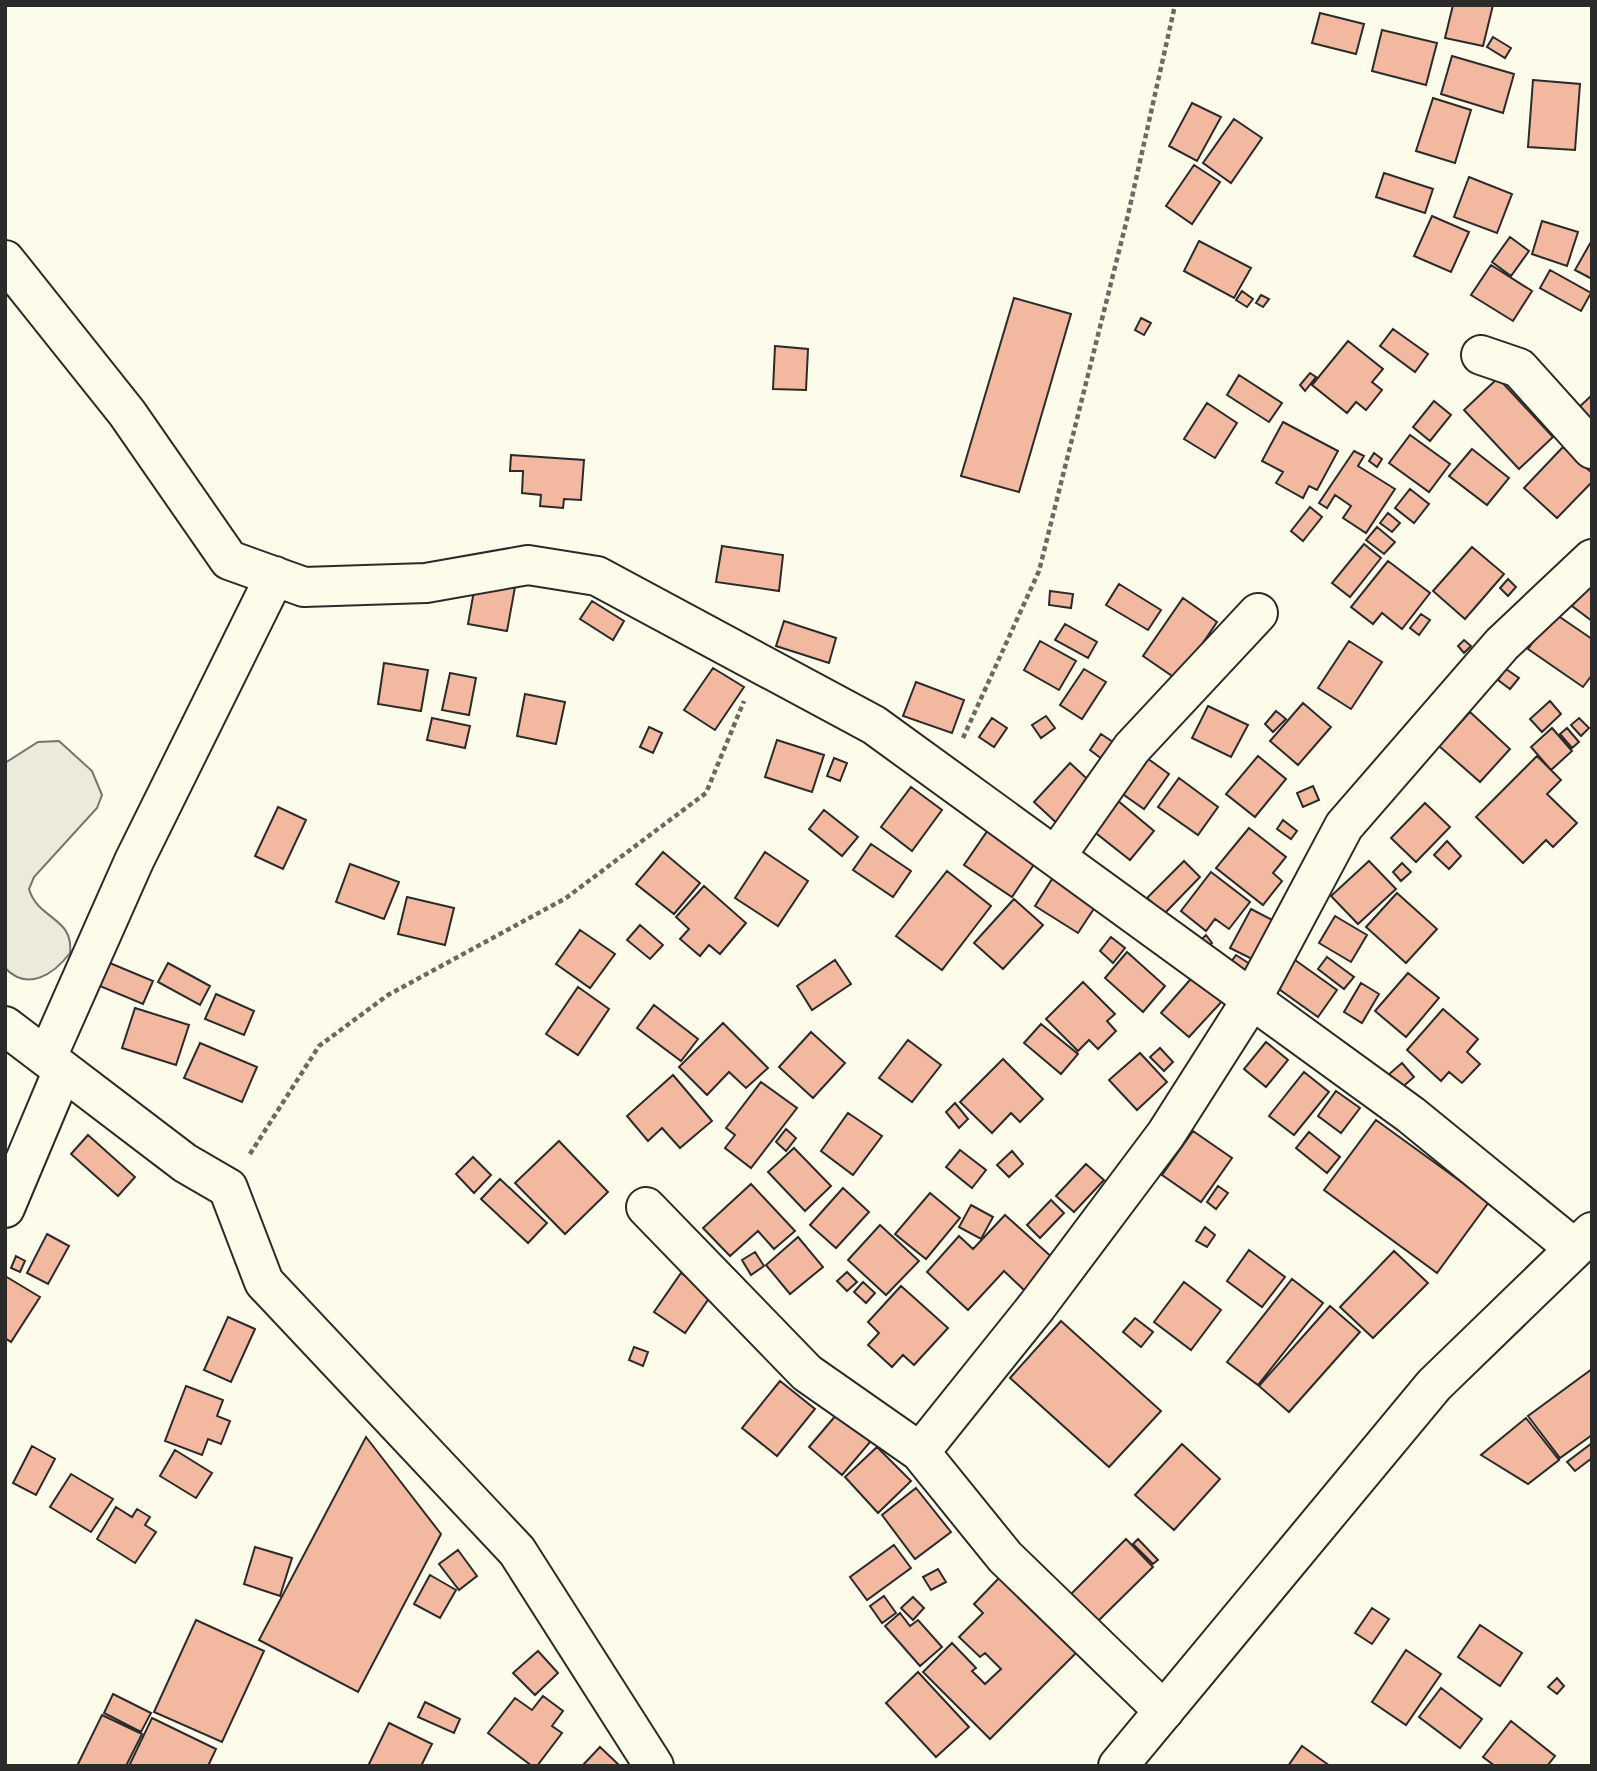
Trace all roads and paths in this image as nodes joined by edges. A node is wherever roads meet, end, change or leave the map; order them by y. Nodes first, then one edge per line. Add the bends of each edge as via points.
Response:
1 (1175, 5) edge
2 (5, 260) edge
3 (1481, 355) dead end
4 (1592, 449) edge
5 (1592, 559) edge
6 (275, 576) junction
7 (1258, 614) dead end
8 (759, 664) junction
9 (946, 776) junction
10 (1056, 856) junction
11 (1252, 999) junction
12 (5, 1026) edge
13 (55, 1063) junction
14 (228, 1188) junction
15 (646, 1207) dead end
16 (5, 1208) edge
17 (1583, 1240) edge
18 (920, 1452) junction
19 (1164, 1711) junction
20 (654, 1766) edge
21 (1118, 1766) edge

1 - 9 path via 1039,571
2 - 6 main road via 127,413 229,560
3 - 4 main road via 1519,368
5 - 11 main road via 1502,644 1343,826
6 - 8 main road via 304,587 426,583 528,565 597,576
6 - 13 main road via 134,861
7 - 10 main road via 1132,748
8 - 9 main road via 874,725
8 - 14 path via 706,793 566,898 388,995 318,1046
9 - 10 main road
10 - 11 main road
11 - 17 main road
11 - 18 main road via 1167,1134
12 - 13 main road
13 - 14 main road via 185,1163
13 - 16 main road
14 - 20 main road via 264,1282 517,1552
15 - 18 main road via 807,1373
17 - 19 main road via 1434,1385
18 - 19 main road via 1005,1557
19 - 21 main road

